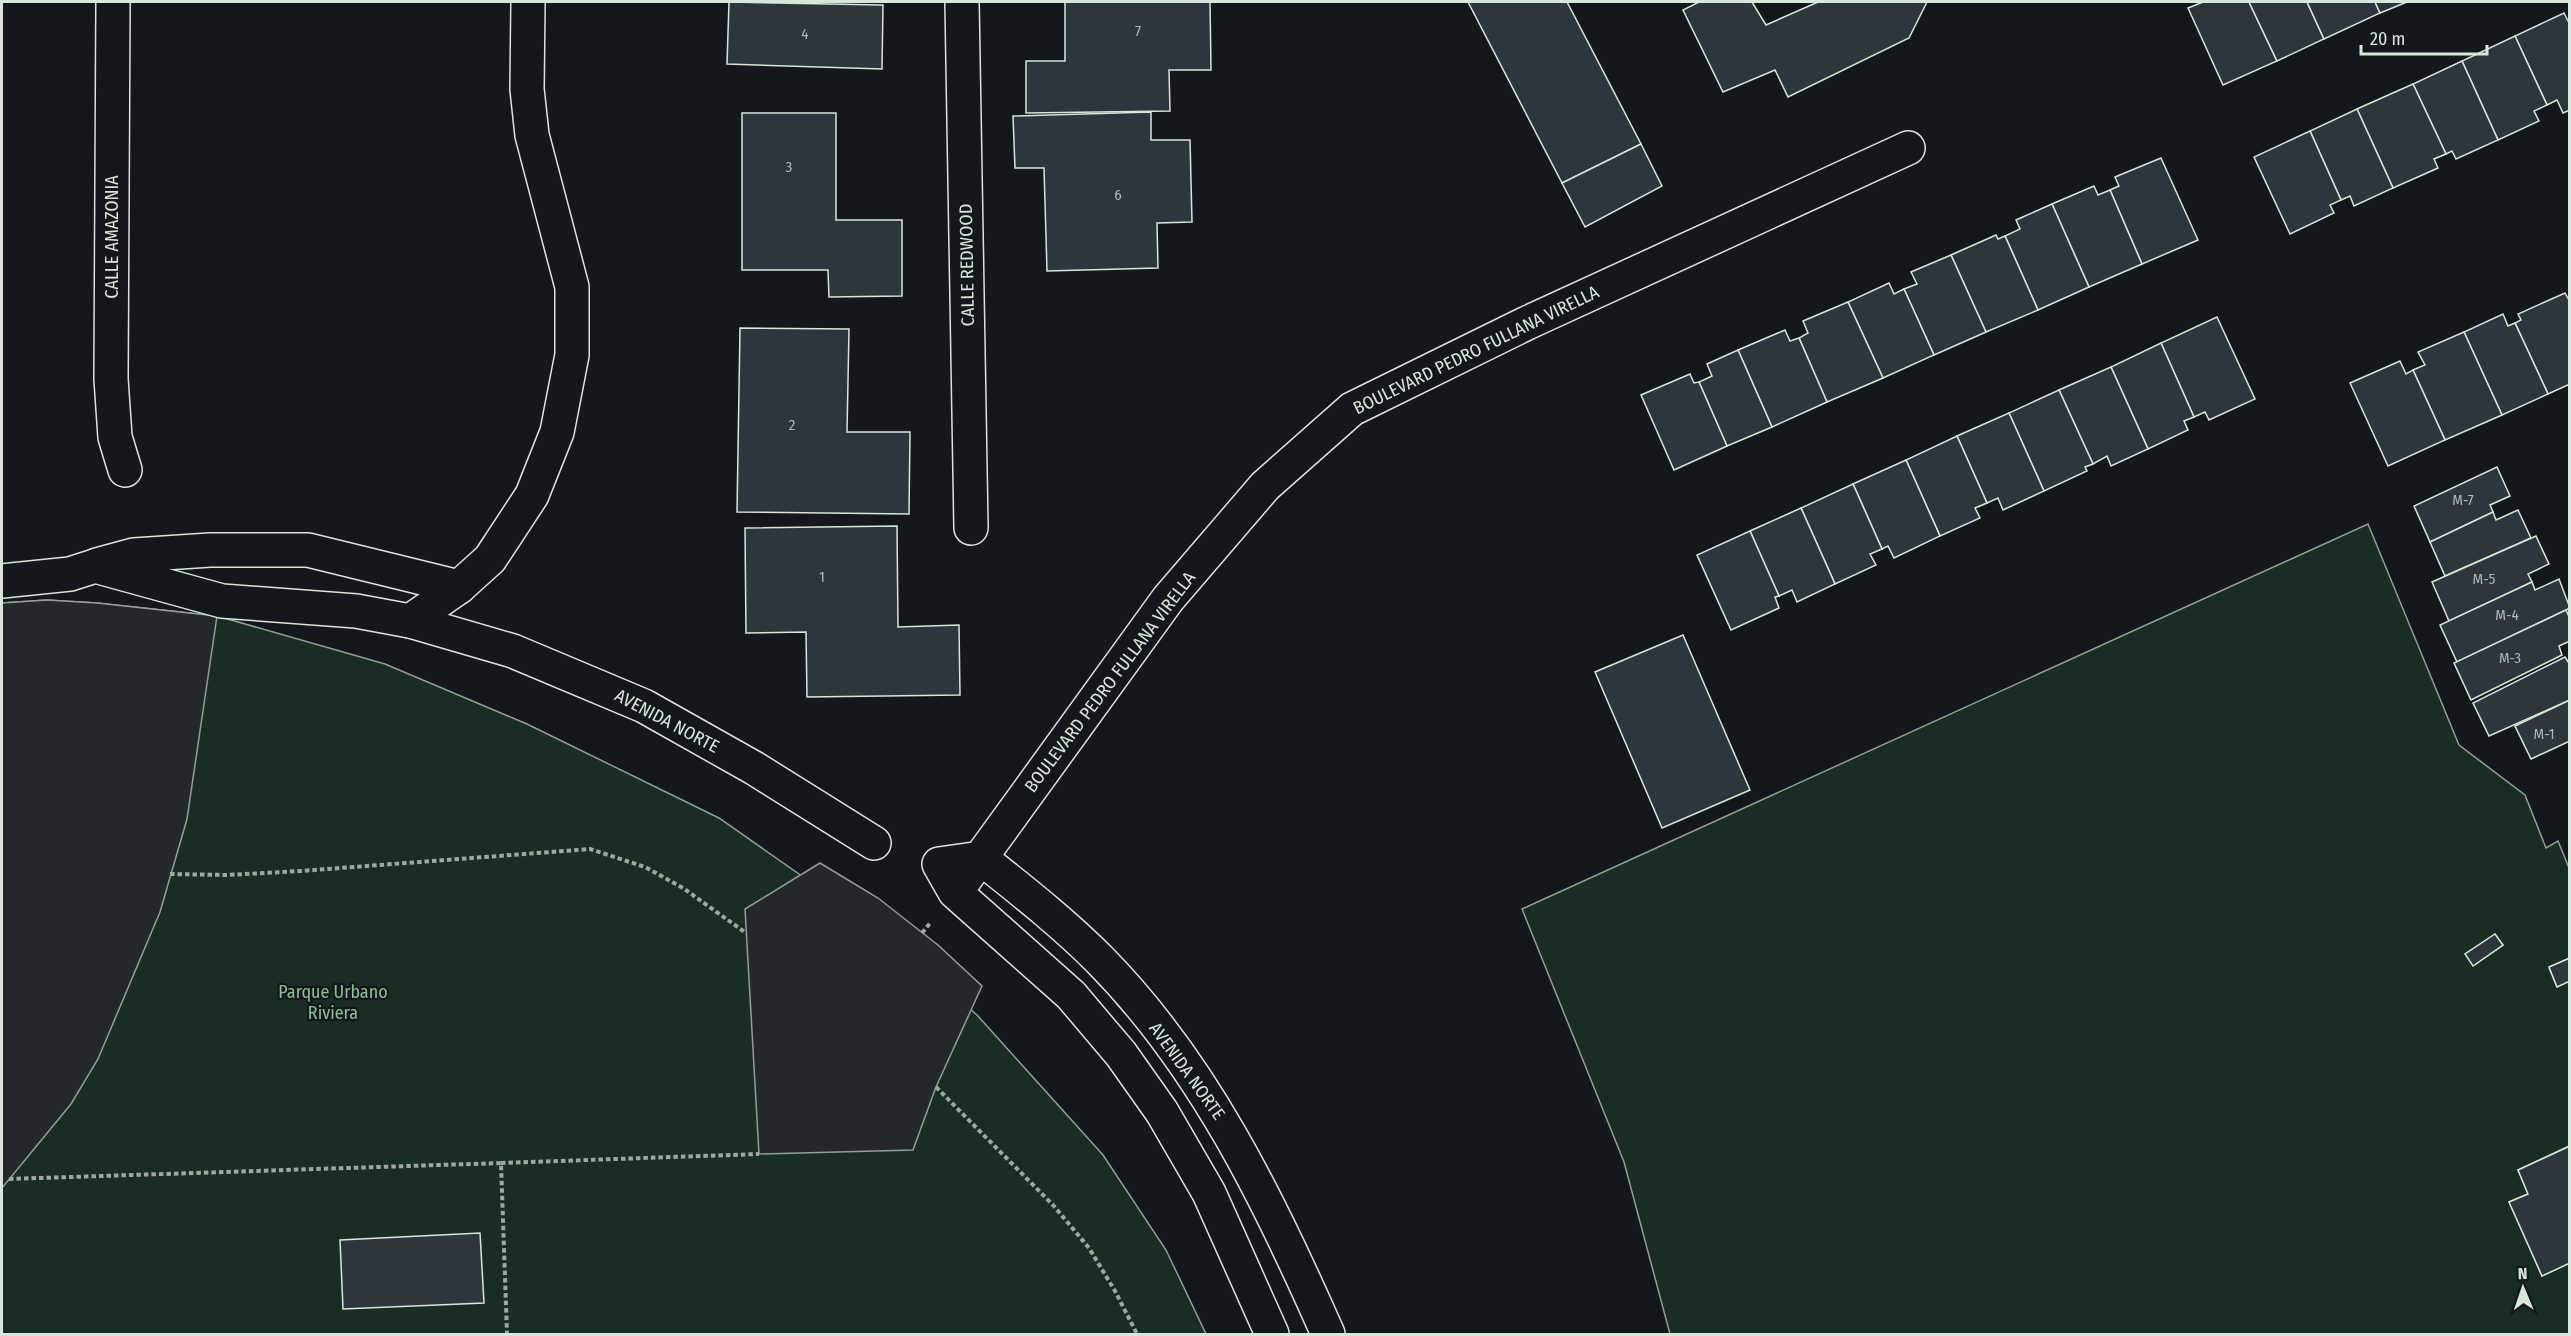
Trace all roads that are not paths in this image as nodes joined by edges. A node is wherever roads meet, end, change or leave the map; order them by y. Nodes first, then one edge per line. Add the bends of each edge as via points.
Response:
1 (113, 2) edge
2 (528, 2) edge
3 (962, 2) edge
4 (1908, 148) dead end
5 (125, 470) dead end
6 (971, 528) dead end
7 (96, 566) junction
8 (2, 581) edge
9 (459, 587) junction
10 (410, 621) junction
11 (874, 843) dead end
12 (981, 858) junction
13 (955, 892) junction
14 (1272, 1335) edge
15 (1328, 1335) edge

1 - 5 street, CALLE AMAZONIA via 111,379 115,437
2 - 9 street via 527,89 531,124 572,287 572,355 557,432 532,495 490,559
3 - 6 street, CALLE REDWOOD
4 - 12 street, BOULEVARD PEDRO FULLANA VIRELLA via 1537,318 1352,408 1264,486 1168,599
7 - 8 street via 70,574
7 - 9 street via 134,555 308,550
7 - 10 street, AVENIDA NORTE via 222,601 356,611
9 - 10 street
10 - 11 street, AVENIDA NORTE via 513,651 645,706
12 - 13 street, BOULEVARD PEDRO FULLANA VIRELLA
12 - 13 street via 939,864
12 - 15 street, AVENIDA NORTE via 1099,959 1165,1036 1223,1119 1286,1239
13 - 14 street via 1071,995 1162,1112 1209,1193

